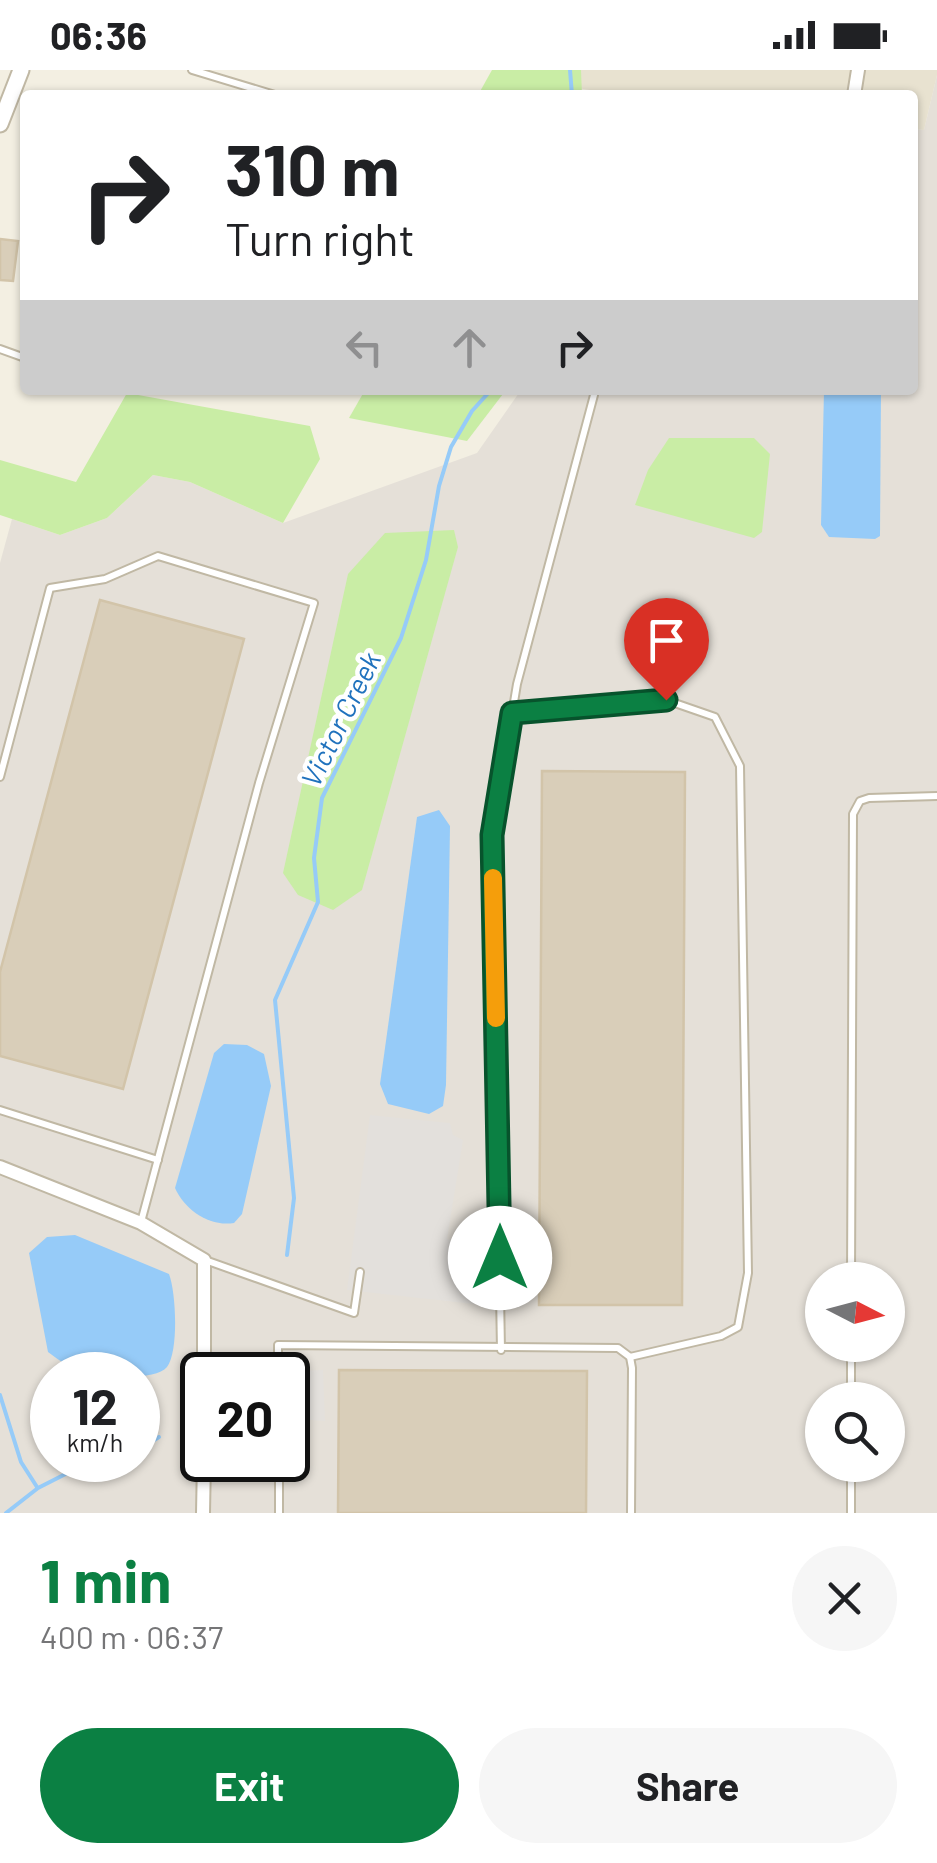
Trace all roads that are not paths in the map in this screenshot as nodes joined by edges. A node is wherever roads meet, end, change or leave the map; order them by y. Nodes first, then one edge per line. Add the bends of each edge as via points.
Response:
1 (21, 70) edge
2 (192, 70) edge
3 (258, 90) edge
4 (0, 124) edge
5 (594, 395) dead end
6 (512, 713) junction
7 (0, 777) edge
8 (937, 796) edge
9 (0, 1110) edge
10 (158, 1160) junction
11 (0, 1166) edge
12 (141, 1223) junction
13 (204, 1260) junction
14 (851, 1262) edge
15 (360, 1272) dead end
16 (501, 1350) junction
17 (204, 1352) edge
18 (278, 1352) edge
19 (630, 1357) junction
20 (204, 1482) edge
21 (279, 1482) edge
22 (851, 1482) edge
23 (203, 1513) edge
24 (279, 1513) edge
25 (631, 1513) edge
26 (851, 1513) edge

1 - 4 street
2 - 3 lane
5 - 6 lane
6 - 16 lane via 492,835
6 - 19 lane via 666,700 715,716 740,766 745,1291 738,1327
7 - 10 lane via 50,588 105,579 158,556 314,604
8 - 14 lane via 869,798 852,814
9 - 10 lane
10 - 12 lane
11 - 12 street
12 - 13 street
13 - 15 lane via 354,1312
13 - 17 street
16 - 18 lane via 278,1346
16 - 19 lane via 618,1348
19 - 25 lane
20 - 23 street
21 - 24 lane
22 - 26 lane

